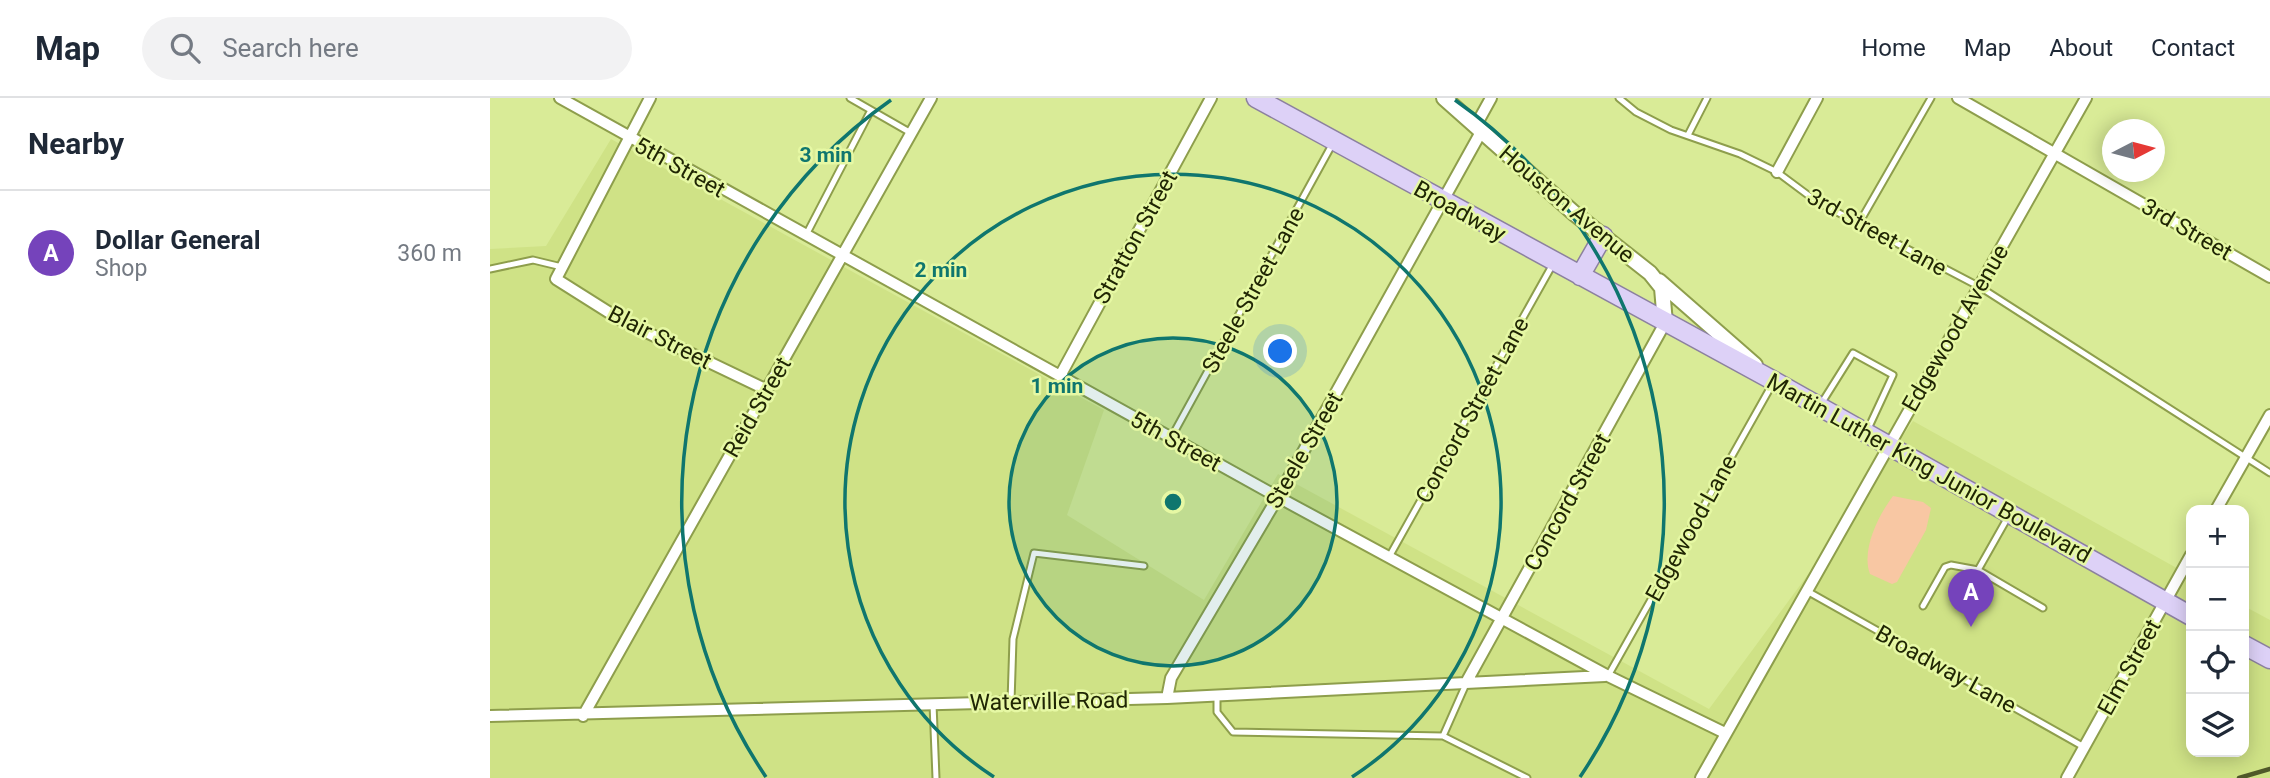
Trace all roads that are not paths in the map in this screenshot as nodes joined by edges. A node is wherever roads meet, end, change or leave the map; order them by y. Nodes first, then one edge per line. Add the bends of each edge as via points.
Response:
1 (560, 98) edge
2 (650, 98) edge
3 (850, 98) edge
4 (931, 98) edge
5 (1211, 98) edge
6 (1256, 98) edge
7 (1444, 98) edge
8 (1491, 98) edge
9 (1619, 98) edge
10 (1707, 98) edge
11 (1818, 98) edge
12 (1931, 98) edge
13 (1958, 98) edge
14 (2086, 98) edge
15 (871, 110) junction
16 (1478, 129) junction
17 (912, 134) junction
18 (1688, 135) junction
19 (628, 138) junction
20 (1334, 142) junction
21 (2054, 154) junction
22 (1777, 172) junction
23 (1444, 202) junction
24 (1858, 225) junction
25 (805, 236) junction
26 (1603, 236) junction
27 (844, 258) junction
28 (1554, 262) junction
29 (562, 267) junction
30 (490, 269) edge
31 (1650, 274) junction
32 (1580, 276) junction
33 (2270, 276) edge
34 (1980, 288) junction
35 (1665, 323) junction
36 (1059, 376) junction
37 (1774, 381) junction
38 (767, 390) junction
39 (1819, 407) junction
40 (2270, 415) edge
41 (1866, 434) junction
42 (1171, 438) junction
43 (1889, 447) junction
44 (2245, 459) junction
45 (2270, 473) edge
46 (1278, 498) junction
47 (2219, 505) edge
48 (2010, 514) junction
49 (1390, 557) junction
50 (2186, 564) edge
51 (1144, 566) dead end
52 (1978, 570) junction
53 (1807, 591) junction
54 (2165, 601) junction
55 (1923, 606) dead end
56 (2043, 608) dead end
57 (2186, 613) edge
58 (1503, 618) junction
59 (2249, 648) edge
60 (2270, 659) edge
61 (1608, 676) junction
62 (1467, 681) junction
63 (1217, 695) junction
64 (1167, 698) junction
65 (1011, 702) junction
66 (933, 704) junction
67 (490, 716) edge
68 (583, 716) junction
69 (1725, 733) junction
70 (1443, 736) junction
71 (2084, 747) junction
72 (936, 778) edge
73 (1527, 778) edge
74 (1701, 778) edge
75 (2067, 778) edge

1 - 19 street, 5th Street
2 - 19 street
3 - 15 lane
4 - 17 street, Reid Street
5 - 36 street, Stratton Street
6 - 20 main road, Broadway
7 - 16 street, Houston Avenue
8 - 16 street, Steele Street
9 - 18 lane, 3rd Street Lane via 1648,118
10 - 18 lane
11 - 22 street
12 - 24 lane
13 - 21 street, 3rd Street
14 - 21 street, Edgewood Avenue
15 - 17 lane
15 - 25 lane
16 - 23 street, Steele Street
16 - 26 street, Houston Avenue
17 - 27 street, Reid Street
18 - 22 lane, 3rd Street Lane
19 - 25 street, 5th Street
19 - 29 street
20 - 23 main road, Broadway
20 - 42 lane, Steele Street Lane
21 - 33 street, 3rd Street
21 - 34 street, Edgewood Avenue
22 - 24 lane, 3rd Street Lane
23 - 28 main road, Broadway
23 - 46 street, Steele Street
24 - 34 lane, 3rd Street Lane
25 - 27 street, 5th Street
26 - 31 street, Houston Avenue
26 - 32 main road
27 - 36 street, 5th Street
27 - 38 street, Reid Street
28 - 32 main road, Broadway
28 - 49 lane, Concord Street Lane
29 - 30 lane via 533,260
29 - 38 street, Blair Street via 556,279 621,320
31 - 35 street, Houston Avenue via 1662,288
31 - 37 street
32 - 35 main road, Broadway
34 - 43 street, Edgewood Avenue
34 - 44 lane, 3rd Street Lane
35 - 37 main road, Martin Luther King Junior Boulevard
35 - 58 street, Concord Street
36 - 42 street, 5th Street
37 - 39 main road, Martin Luther King Junior Boulevard
37 - 61 lane, Edgewood Lane
38 - 68 street, Reid Street
39 - 41 main road, Martin Luther King Junior Boulevard
39 - 41 lane via 1853,353 1893,375
40 - 44 street
41 - 43 main road, Martin Luther King Junior Boulevard
42 - 46 street, 5th Street
43 - 48 main road, Martin Luther King Junior Boulevard
43 - 53 street, Edgewood Avenue
44 - 45 lane, 3rd Street Lane
44 - 47 street
46 - 49 street, 5th Street
46 - 64 street, Steele Street via 1171,678
48 - 52 lane
48 - 54 main road, Martin Luther King Junior Boulevard
49 - 58 street, 5th Street
50 - 54 street, Elm Street
51 - 65 lane via 1034,553 1013,639
52 - 55 lane via 1944,567
52 - 56 lane
53 - 69 street, Edgewood Avenue
53 - 71 lane, Broadway Lane
54 - 57 main road, Martin Luther King Junior Boulevard
54 - 71 street, Elm Street
58 - 61 street, 5th Street
58 - 62 street, Concord Street
59 - 60 main road
61 - 62 street, Waterville Road
61 - 69 street, 5th Street
62 - 63 street, Waterville Road
62 - 70 lane
63 - 64 street, Waterville Road
63 - 70 lane via 1217,712 1233,732
64 - 65 street, Waterville Road
65 - 66 street, Waterville Road
66 - 68 street, Waterville Road
66 - 72 lane
67 - 68 street, Waterville Road
69 - 74 street, Edgewood Avenue
70 - 73 lane
71 - 75 street, Elm Street

